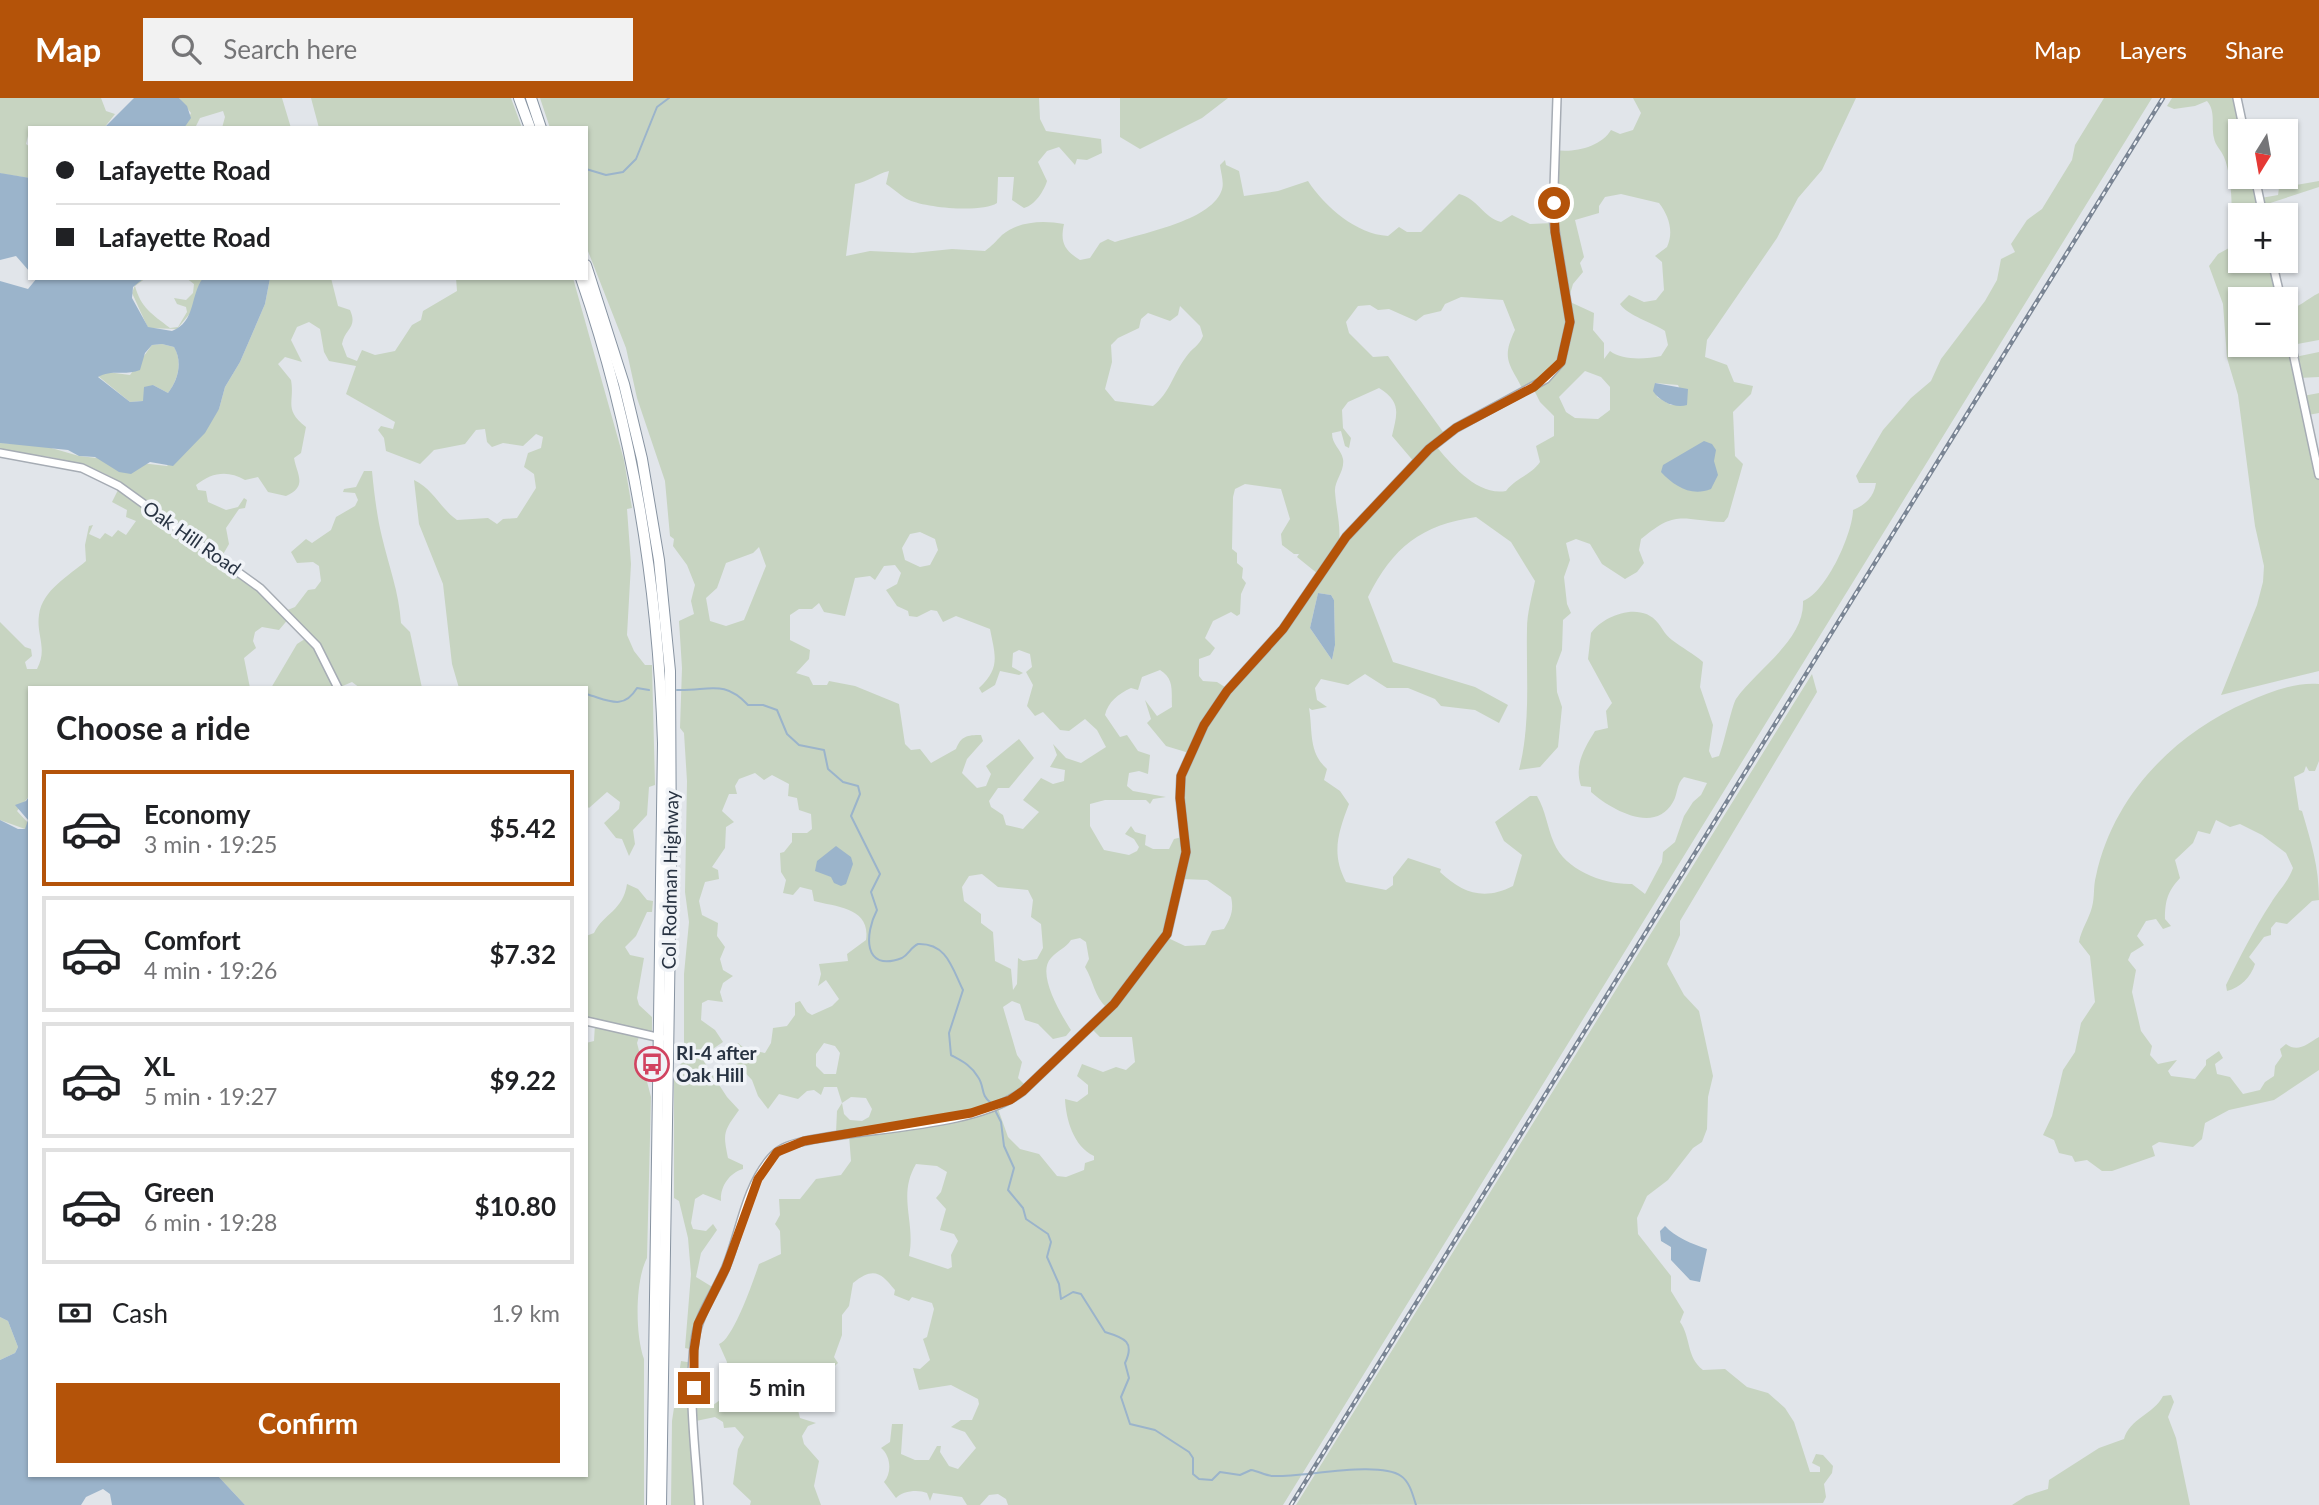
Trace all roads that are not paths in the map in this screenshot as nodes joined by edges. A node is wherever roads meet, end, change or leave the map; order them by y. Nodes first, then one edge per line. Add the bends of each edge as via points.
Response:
1 (519, 98) edge
2 (531, 98) edge
3 (1557, 98) edge
4 (2237, 98) edge
5 (2241, 119) edge
6 (529, 126) edge
7 (540, 126) edge
8 (588, 272) edge
9 (582, 280) edge
10 (2294, 357) edge
11 (0, 453) edge
12 (2319, 475) edge
13 (337, 686) edge
14 (588, 1021) edge
15 (664, 1038) junction
16 (652, 1505) edge
17 (661, 1505) edge
18 (699, 1505) edge

1 - 6 highway
2 - 7 highway
3 - 18 street via 1553,218 1570,322 1561,362 1540,383 1456,428 1429,449 1346,537 1283,629 1222,699 1188,754 1181,776 1186,852 1167,934 1097,1022 1010,1100 971,1113 804,1141 782,1148 768,1161 696,1332 693,1362
4 - 5 street
8 - 15 highway, Col Rodman Highway via 632,415 651,509 668,639 672,739
9 - 15 highway, Col Rodman Highway via 631,454 654,603 663,743
10 - 12 street
11 - 13 street, Oak Hill Road via 97,473 140,501 246,576 294,619 326,659
14 - 15 street
15 - 16 highway, Col Rodman Highway
15 - 17 highway, Col Rodman Highway

